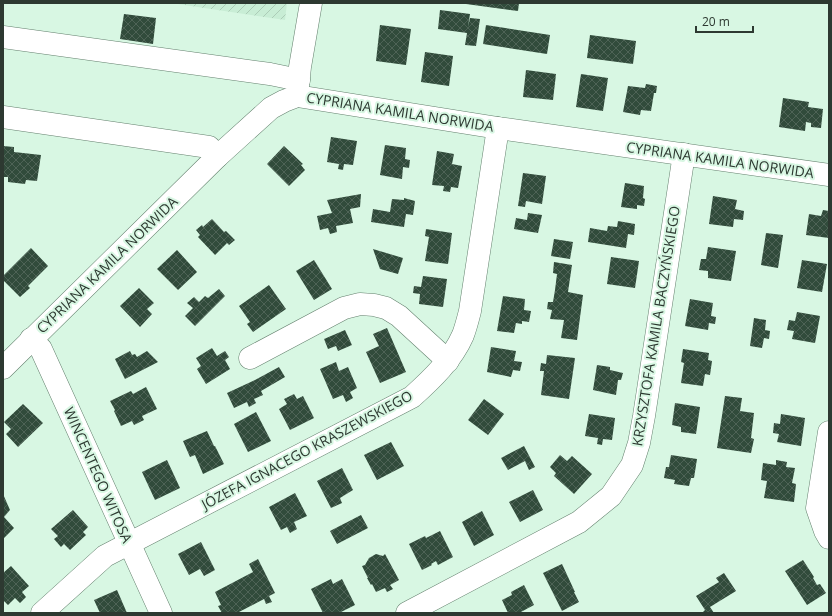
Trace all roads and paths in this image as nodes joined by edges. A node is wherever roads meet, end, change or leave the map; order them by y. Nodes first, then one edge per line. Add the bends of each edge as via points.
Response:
1 (311, 3) edge
2 (3, 37) edge
3 (298, 88) junction
4 (3, 117) edge
5 (498, 128) junction
6 (684, 154) junction
7 (218, 156) junction
8 (829, 175) edge
9 (31, 339) junction
10 (250, 358) dead end
11 (448, 360) junction
12 (3, 368) edge
13 (829, 432) edge
14 (829, 538) edge
15 (129, 544) junction
16 (42, 613) edge
17 (161, 613) edge
18 (407, 613) edge

1 - 3 street
2 - 3 street via 270,74
3 - 5 street, CYPRIANA KAMILA NORWIDA
3 - 7 street, CYPRIANA KAMILA NORWIDA via 271,108
4 - 7 street via 209,147
5 - 6 street, CYPRIANA KAMILA NORWIDA
5 - 11 street, JÓZEFA IGNACEGO KRASZEWSKIEGO via 470,311 463,335
6 - 8 street, CYPRIANA KAMILA NORWIDA
6 - 18 street, KRZYSZTOFA KAMILA BACZYŃSKIEGO via 644,416 632,465 611,496 579,522
7 - 9 street, CYPRIANA KAMILA NORWIDA
9 - 12 street, CYPRIANA KAMILA NORWIDA
9 - 15 street, WINCENTEGO WITOSA via 43,354
10 - 11 street via 344,308 360,304 386,308 399,316
11 - 15 street, JÓZEFA IGNACEGO KRASZEWSKIEGO via 412,397
13 - 14 street via 817,508
15 - 16 street, JÓZEFA IGNACEGO KRASZEWSKIEGO via 105,556
15 - 17 street, WINCENTEGO WITOSA

